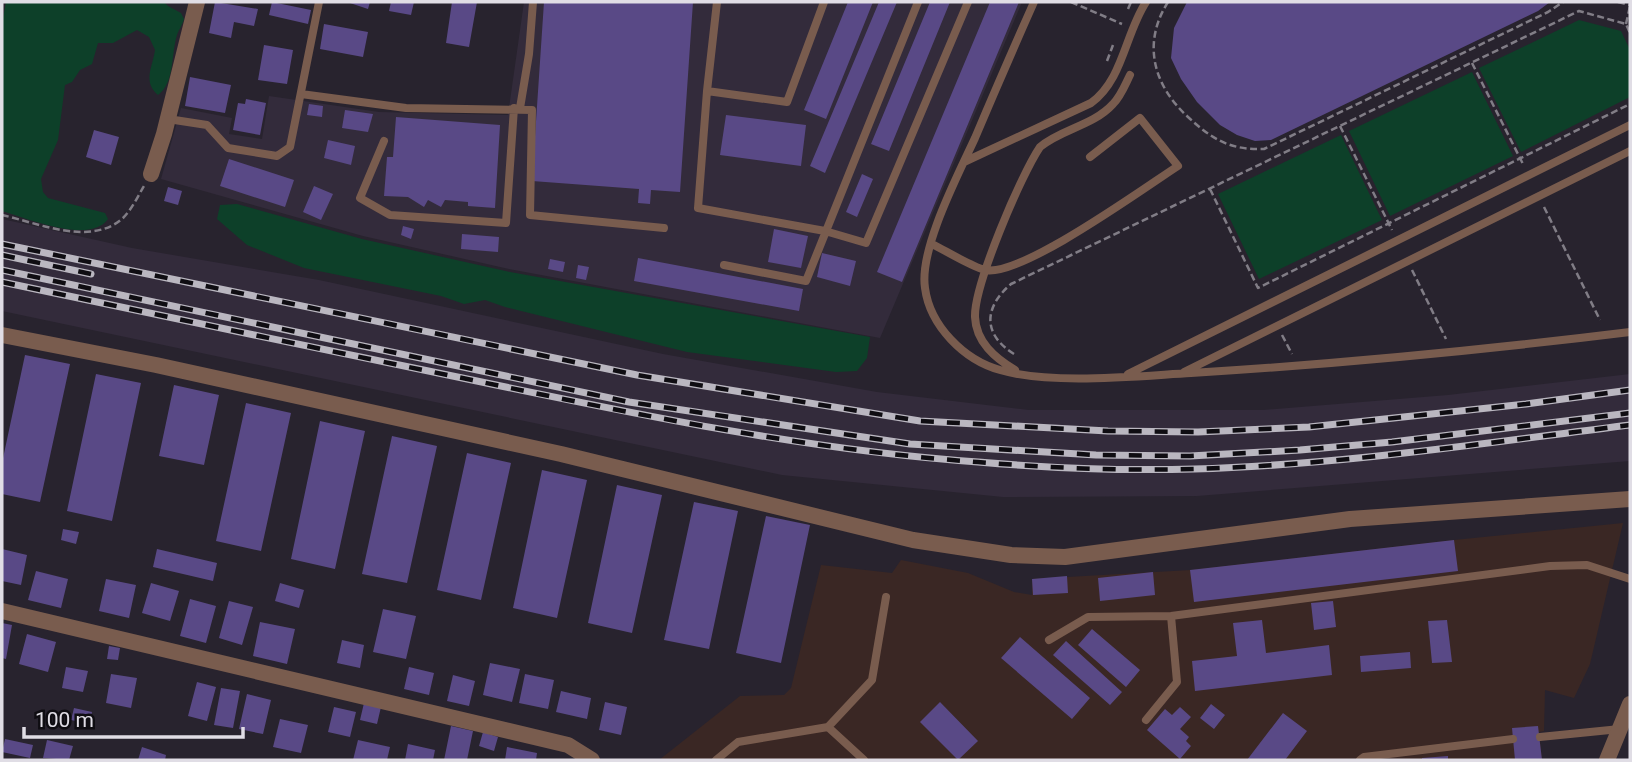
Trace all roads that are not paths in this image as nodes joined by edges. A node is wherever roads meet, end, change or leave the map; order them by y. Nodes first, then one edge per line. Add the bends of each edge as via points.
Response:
1 (197, 2) edge
2 (319, 2) edge
3 (533, 2) edge
4 (718, 2) edge
5 (824, 2) edge
6 (918, 2) edge
7 (968, 2) edge
8 (1034, 2) edge
9 (1146, 2) edge
10 (1130, 75) dead end
11 (707, 92) junction
12 (301, 94) junction
13 (517, 108) junction
14 (168, 119) junction
15 (1630, 125) edge
16 (384, 141) dead end
17 (1630, 151) edge
18 (1090, 157) dead end
19 (964, 162) junction
20 (151, 174) road end
21 (664, 228) dead end
22 (825, 231) junction
23 (932, 244) junction
24 (724, 265) dead end
25 (986, 270) junction
26 (1630, 332) edge
27 (2, 335) edge
28 (1181, 373) junction
29 (1021, 374) junction
30 (1124, 376) junction
31 (1630, 499) edge
32 (1630, 579) edge
33 (886, 597) dead end
34 (2, 611) edge
35 (1171, 616) junction
36 (1049, 640) dead end
37 (1630, 704) edge
38 (1146, 720) dead end
39 (828, 727) junction
40 (1620, 729) junction
41 (1540, 737) dead end
42 (1513, 739) dead end
43 (592, 760) edge
44 (716, 760) edge
45 (864, 760) edge
46 (1360, 760) edge
47 (1608, 760) edge

1 - 14 street
2 - 12 lane
3 - 13 lane via 529,54
4 - 11 lane
5 - 11 lane via 787,102
6 - 22 lane
7 - 22 lane via 866,243
8 - 19 lane
9 - 19 lane via 1110,84 1100,96
10 - 25 lane via 1119,97 1103,113 1040,147
11 - 22 lane via 698,208
12 - 13 lane via 407,108
12 - 14 lane via 290,147 277,156 228,148 206,125
13 - 16 lane via 506,223 390,215 360,198
13 - 21 lane via 532,110 530,215
14 - 20 street
15 - 30 lane
17 - 28 lane
18 - 25 lane via 1140,118 1178,166 1056,245 1009,267
19 - 23 lane
22 - 24 lane via 806,281
23 - 25 lane
23 - 29 lane via 924,285 939,326 975,359
25 - 29 lane via 976,308 979,334 995,356
26 - 28 lane via 1476,351
27 - 31 street via 548,452 913,540 1011,555 1065,557 1350,519
28 - 30 lane
29 - 30 lane
32 - 35 lane via 1587,565 1550,566
33 - 39 lane via 872,680
34 - 43 street via 568,745
35 - 36 lane via 1088,617
35 - 38 lane via 1177,682
37 - 40 street
39 - 44 lane via 738,741
39 - 45 lane
40 - 41 lane
40 - 47 street
42 - 46 lane

